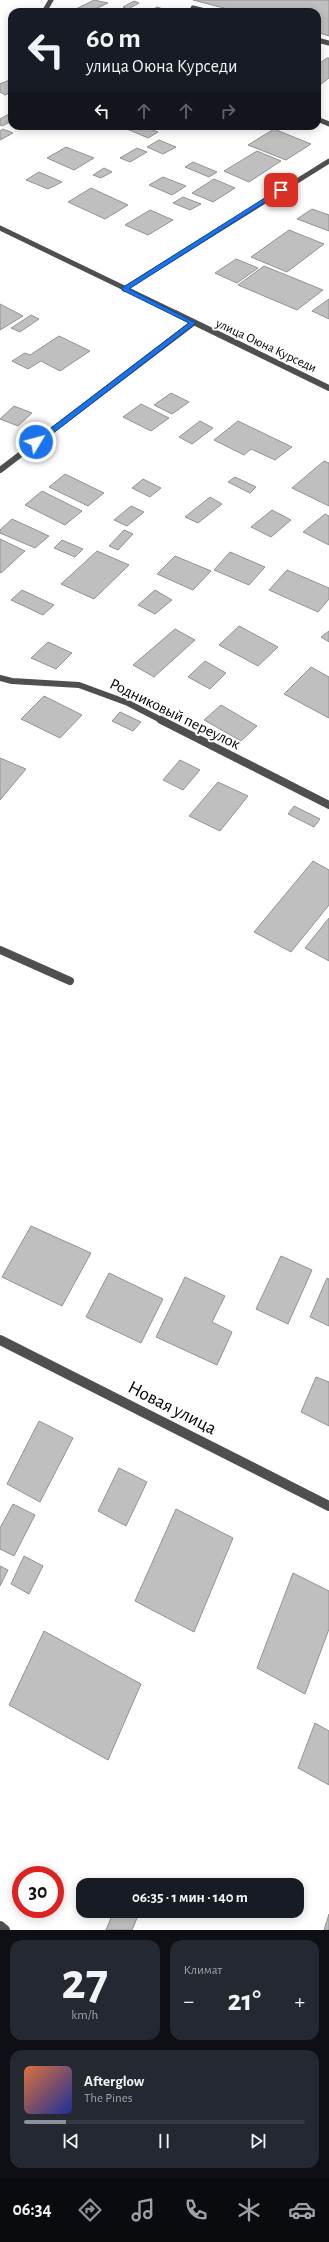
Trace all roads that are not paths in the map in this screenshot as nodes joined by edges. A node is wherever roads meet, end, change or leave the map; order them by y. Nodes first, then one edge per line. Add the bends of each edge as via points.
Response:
1 (329, 160) edge
2 (0, 228) edge
3 (124, 289) junction
4 (193, 323) junction
5 (329, 388) edge
6 (0, 470) edge
7 (0, 678) edge
8 (329, 805) edge
9 (0, 950) edge
10 (70, 981) dead end
11 (0, 1340) edge
12 (329, 1506) edge
13 (0, 1926) edge
14 (5, 1930) edge

1 - 3 street
2 - 3 street, улица Оюна Курседи
3 - 4 street, улица Оюна Курседи
4 - 5 street, улица Оюна Курседи
4 - 6 street
7 - 8 street, Родниковый переулок via 79,685 128,703
9 - 10 street
11 - 12 street, Новая улица
13 - 14 street

